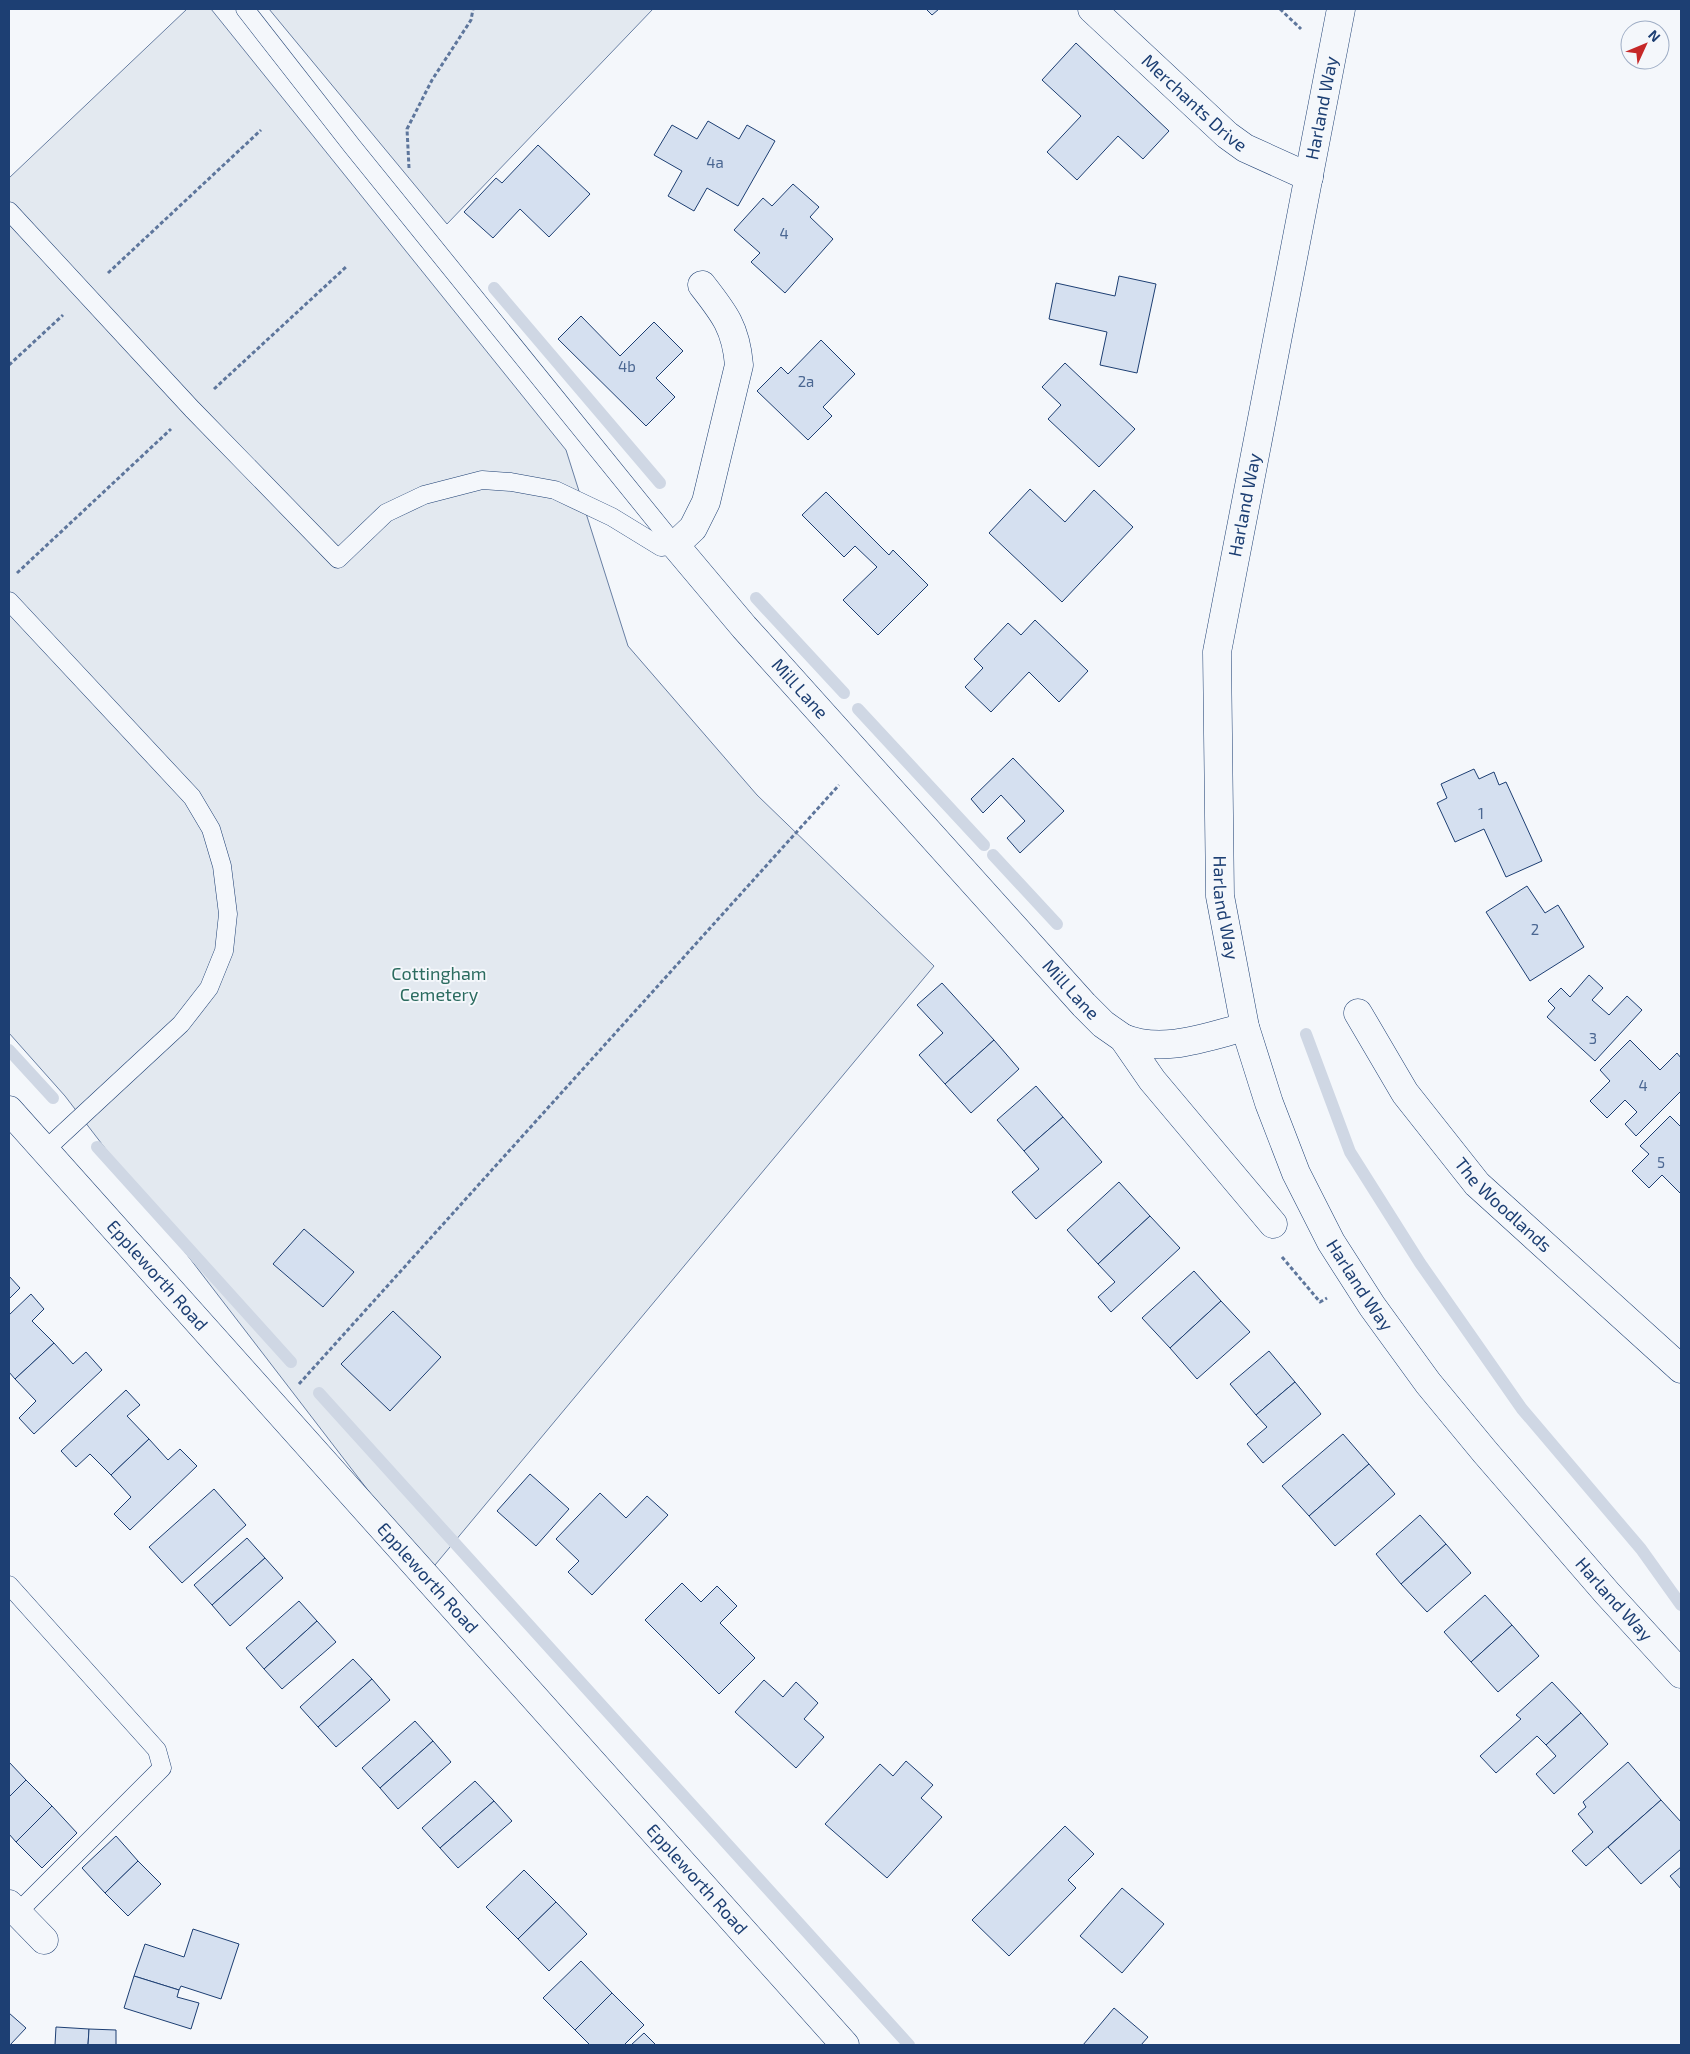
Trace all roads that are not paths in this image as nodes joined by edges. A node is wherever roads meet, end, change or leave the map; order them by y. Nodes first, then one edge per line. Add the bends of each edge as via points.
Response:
1 (245, 9) edge
2 (1092, 9) edge
3 (1341, 9) edge
4 (1309, 177) junction
5 (9, 211) edge
6 (702, 285) dead end
7 (675, 545) junction
8 (9, 601) edge
9 (1358, 1013) dead end
10 (1245, 1027) junction
11 (1123, 1038) junction
12 (11, 1118) edge
13 (44, 1151) junction
14 (1273, 1224) road end
15 (1681, 1369) edge
16 (9, 1585) edge
17 (1681, 1674) edge
18 (13, 1909) edge
19 (44, 1940) dead end
20 (845, 2045) edge

1 - 7 lane
2 - 4 street, Merchants Drive via 1227,136 1245,148
3 - 4 street, Harland Way
4 - 10 street, Harland Way via 1217,652 1220,896
5 - 7 lane via 192,410 338,559 386,513 424,495 482,480 555,490 612,517 661,547
6 - 7 street via 724,312 737,345 739,365 706,502 693,528
7 - 11 street, Mill Lane via 1084,1005
8 - 13 lane via 192,797 214,838 222,866 228,914 224,952 209,988 181,1024
9 - 15 street, The Woodlands via 1405,1094 1477,1184
10 - 11 street, Mill Lane via 1185,1042 1152,1046
10 - 17 street, Harland Way via 1296,1173 1331,1242 1372,1306 1484,1452
11 - 14 street, Mill Lane via 1152,1080
12 - 13 street, Eppleworth Road
13 - 20 street, Eppleworth Road
16 - 18 lane via 156,1750 162,1768
18 - 19 street

